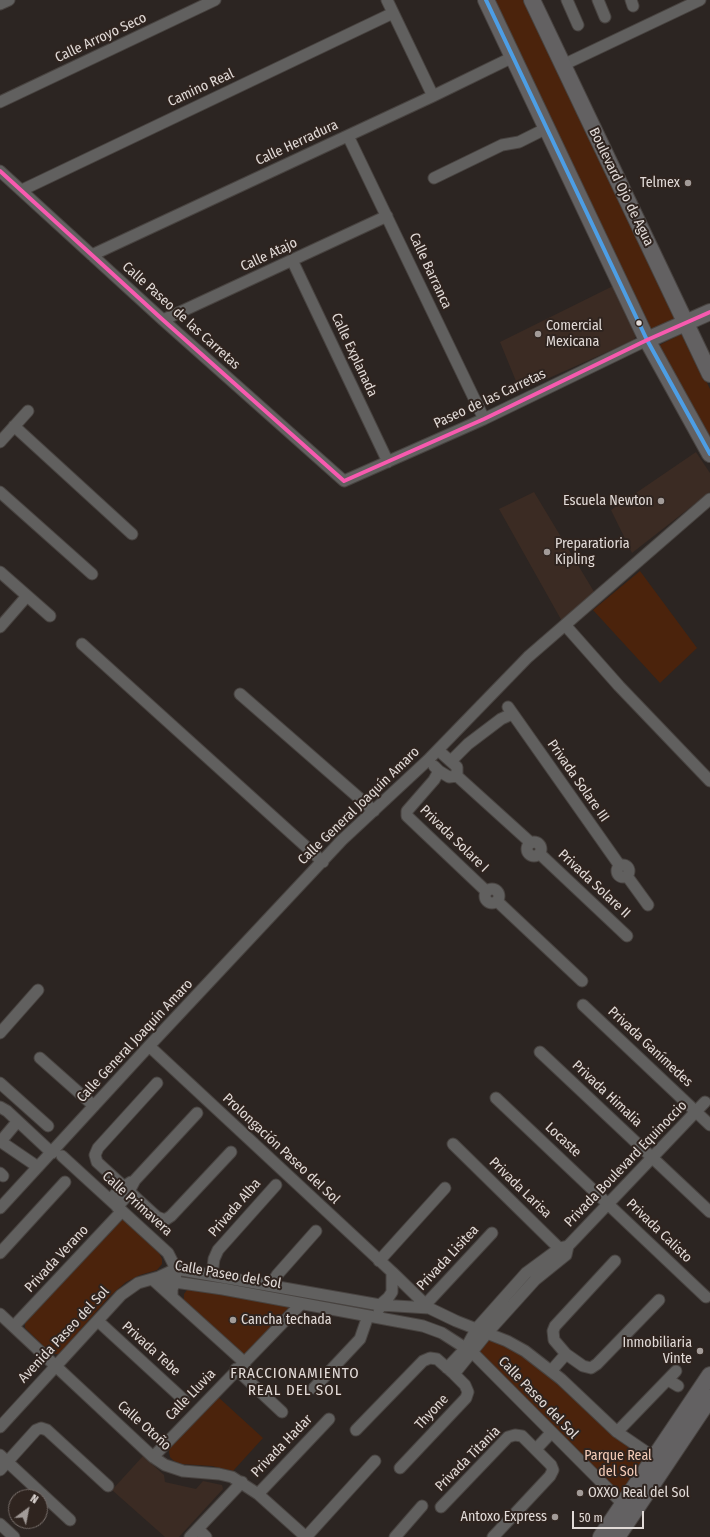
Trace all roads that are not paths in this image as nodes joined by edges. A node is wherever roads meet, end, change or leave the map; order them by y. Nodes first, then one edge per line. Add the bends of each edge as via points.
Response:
1 (9, 0) edge
2 (215, 0) edge
3 (387, 0) edge
4 (486, 0) edge
5 (534, 0) edge
6 (567, 0) edge
7 (598, 0) edge
8 (700, 0) edge
9 (0, 4) edge
10 (393, 13) junction
11 (605, 17) dead end
12 (578, 25) dead end
13 (513, 57) junction
14 (563, 65) junction
15 (433, 96) junction
16 (0, 102) edge
17 (547, 128) junction
18 (348, 136) junction
19 (0, 170) edge
20 (434, 178) dead end
21 (22, 190) junction
22 (387, 216) junction
23 (92, 256) junction
24 (292, 260) junction
25 (710, 312) edge
26 (163, 320) junction
27 (686, 323) junction
28 (647, 340) junction
29 (710, 374) edge
30 (28, 411) dead end
31 (484, 419) junction
32 (14, 426) junction
33 (0, 442) edge
34 (710, 454) edge
35 (388, 462) junction
36 (344, 481) joint
37 (0, 492) edge
38 (710, 499) edge
39 (132, 534) dead end
40 (0, 572) edge
41 (92, 574) dead end
42 (27, 596) junction
43 (50, 616) dead end
44 (565, 625) junction
45 (0, 627) edge
46 (82, 644) dead end
47 (240, 694) dead end
48 (438, 750) junction
49 (428, 760) junction
50 (451, 761) junction
51 (439, 771) junction
52 (457, 776) junction
53 (710, 781) edge
54 (374, 810) junction
55 (323, 862) junction
56 (648, 906) dead end
57 (627, 936) dead end
58 (582, 982) dead end
59 (38, 990) dead end
60 (583, 1005) dead end
61 (0, 1033) edge
62 (149, 1046) junction
63 (540, 1052) dead end
64 (40, 1058) dead end
65 (0, 1082) edge
66 (157, 1083) dead end
67 (496, 1098) dead end
68 (705, 1102) dead end
69 (94, 1106) junction
70 (0, 1107) edge
71 (696, 1112) junction
72 (197, 1113) dead end
73 (17, 1122) junction
74 (710, 1125) edge
75 (48, 1126) dead end
76 (0, 1141) edge
77 (453, 1144) dead end
78 (231, 1152) dead end
79 (57, 1155) junction
80 (653, 1157) junction
81 (38, 1167) junction
82 (65, 1182) dead end
83 (276, 1185) dead end
84 (127, 1188) junction
85 (445, 1188) dead end
86 (608, 1204) junction
87 (116, 1206) junction
88 (0, 1208) edge
89 (710, 1212) edge
90 (316, 1231) dead end
91 (492, 1232) dead end
92 (565, 1250) junction
93 (0, 1253) edge
94 (378, 1261) junction
95 (615, 1261) dead end
96 (176, 1269) junction
97 (392, 1272) junction
98 (212, 1274) junction
99 (156, 1278) junction
100 (175, 1282) junction
101 (271, 1285) junction
102 (172, 1296) junction
103 (706, 1297) dead end
104 (659, 1300) dead end
105 (301, 1304) junction
106 (380, 1305) junction
107 (427, 1306) junction
108 (0, 1314) edge
109 (373, 1317) junction
110 (98, 1321) junction
111 (14, 1326) junction
112 (477, 1328) junction
113 (488, 1332) junction
114 (469, 1350) junction
115 (566, 1354) junction
116 (241, 1366) junction
117 (56, 1367) junction
118 (451, 1371) junction
119 (551, 1371) junction
120 (710, 1375) edge
121 (678, 1386) dead end
122 (314, 1388) dead end
123 (710, 1398) edge
124 (184, 1400) dead end
125 (282, 1412) dead end
126 (329, 1419) dead end
127 (0, 1427) edge
128 (356, 1430) dead end
129 (617, 1432) junction
130 (551, 1433) junction
131 (536, 1449) junction
132 (153, 1456) junction
133 (375, 1461) dead end
134 (660, 1461) junction
135 (2, 1462) edge
136 (400, 1468) dead end
137 (242, 1482) junction
138 (108, 1486) dead end
139 (258, 1494) junction
140 (422, 1506) dead end
141 (442, 1507) dead end
142 (628, 1509) junction
143 (70, 1520) dead end
144 (0, 1524) edge
145 (198, 1534) edge
146 (609, 1536) edge
147 (14, 1537) edge
148 (306, 1537) edge
149 (395, 1537) edge
150 (493, 1537) edge

1 - 9 street
2 - 16 street, Calle Arroyo Seco
3 - 10 street
4 - 13 main road
5 - 14 main road, Boulevard Ojo de Agua
6 - 12 street
7 - 11 street
8 - 14 street
10 - 15 street
10 - 21 street, Camino Real
13 - 15 street, Calle Herradura
13 - 17 main road
14 - 27 main road, Boulevard Ojo de Agua
15 - 18 street, Calle Herradura
17 - 20 street via 519,142 502,144
17 - 28 main road
18 - 22 street, Calle Barranca
18 - 23 street, Calle Herradura
19 - 21 street, Calle Paseo de las Carretas
21 - 23 street, Calle Paseo de las Carretas
22 - 24 street, Calle Atajo
22 - 31 street, Calle Barranca
23 - 26 street, Calle Paseo de las Carretas
24 - 26 street, Calle Atajo
24 - 35 street, Calle Explanada
25 - 27 main road
26 - 36 street, Calle Paseo de las Carretas
27 - 28 main road
27 - 29 main road, Boulevard Ojo de Agua
28 - 31 street, Paseo de las Carretas
28 - 34 main road
30 - 32 street
31 - 35 street, Paseo de las Carretas
32 - 33 street
32 - 39 street
35 - 36 street, Paseo de las Carretas
37 - 41 street
38 - 44 street, Calle General Joaquín Amaro
40 - 42 street
42 - 43 street
42 - 45 street
44 - 48 street, Calle General Joaquín Amaro via 528,657
44 - 53 street
46 - 55 street
47 - 54 street
48 - 49 street, Calle General Joaquín Amaro
48 - 50 street
49 - 51 street
49 - 54 street, Calle General Joaquín Amaro
50 - 52 street via 457,767
50 - 56 street, Privada Solare III via 510,711 620,866 628,867 630,872 627,876
51 - 52 street via 449,777
51 - 58 street, Privada Solare I via 407,811 406,816 486,891 492,888 498,891 498,902
52 - 57 street, Privada Solare II via 531,843 536,842 540,845 540,854
54 - 55 street, Calle General Joaquín Amaro
55 - 62 street, Calle General Joaquín Amaro
59 - 61 street
60 - 71 street, Privada Ganímedes
62 - 69 street, Calle General Joaquín Amaro
62 - 94 street, Prolongación Paseo del Sol
63 - 80 street, Privada Himalia
64 - 69 street
65 - 75 street
66 - 84 street via 98,1148 95,1155 97,1162
67 - 86 street, Locaste
68 - 71 street, Privada Boulevard Equinoccio
69 - 79 street, Calle General Joaquín Amaro
70 - 73 street, Calle Primavera
71 - 74 street, Privada Ganímedes
71 - 80 street, Privada Boulevard Equinoccio
72 - 84 street, Privada Verano
73 - 76 street
73 - 79 street, Calle Primavera
76 - 81 street
77 - 92 street, Privada Larisa
78 - 84 street via 165,1220 157,1217
79 - 81 street, Calle General Joaquín Amaro
79 - 87 street, Calle Primavera
80 - 86 street, Privada Boulevard Equinoccio
80 - 89 street, Privada Himalia
81 - 88 street, Calle General Joaquín Amaro
82 - 93 street
83 - 98 street, Privada Alba via 218,1250
84 - 87 street, Privada Verano
85 - 94 street
86 - 92 street, Privada Boulevard Equinoccio
86 - 103 street, Privada Calisto
87 - 96 street, Calle Primavera via 168,1253
87 - 111 street, Privada Verano
90 - 101 street via 277,1274
91 - 107 street, Privada Lisitea
92 - 112 street, Privada Boulevard Equinoccio via 526,1273
92 - 113 street, Privada Boulevard Equinoccio
94 - 97 street, Prolongación Paseo del Sol
95 - 115 street via 555,1326 554,1340
96 - 98 street, Calle Paseo del Sol
96 - 99 street, Calle Paseo del Sol
96 - 100 street
97 - 106 street via 392,1292
97 - 107 street, Prolongación Paseo del Sol
98 - 101 street, Calle Paseo del Sol
99 - 100 street, Calle Paseo del Sol
99 - 102 street
99 - 110 street, Avenida Paseo del Sol via 138,1283 121,1295
100 - 102 street
100 - 105 street, Calle Paseo del Sol
101 - 106 street, Calle Paseo del Sol
102 - 116 street
104 - 115 street via 591,1368 583,1366
105 - 109 street, Calle Paseo del Sol
105 - 116 street, Calle Lluvia
106 - 107 street, Calle Paseo del Sol
106 - 109 street
107 - 112 street, Calle Paseo del Sol via 456,1321
108 - 111 street, Calle Otoño
109 - 114 street, Calle Paseo del Sol via 423,1326 442,1333
109 - 122 street via 360,1338
110 - 117 street, Avenida Paseo del Sol
110 - 124 street, Privada Tebe
111 - 117 street, Calle Otoño
112 - 113 street, Calle Paseo del Sol
112 - 114 street, Privada Boulevard Equinoccio
113 - 114 street, Privada Boulevard Equinoccio
113 - 119 street, Calle Paseo del Sol via 519,1348
114 - 118 street
114 - 130 street, Calle Paseo del Sol
115 - 119 street
116 - 125 street
116 - 132 street, Calle Lluvia
117 - 127 street, Avenida Paseo del Sol
117 - 132 street, Calle Otoño
118 - 128 street, Thyone via 437,1359 423,1361
118 - 136 street, Thyone via 466,1385 466,1398
119 - 129 street, Calle Paseo del Sol
120 - 134 main road
121 - 129 street via 672,1376
123 - 134 main road
126 - 139 street, Privada Hadar
129 - 134 street, Calle Paseo del Sol
130 - 131 street
130 - 142 street, Calle Paseo del Sol
131 - 141 street, Privada Titania via 522,1436 508,1437
131 - 150 street, Privada Titania via 553,1470
132 - 137 street, Calle Otoño via 183,1472 232,1476
133 - 148 street
134 - 142 main road
135 - 138 street via 40,1428 46,1430
135 - 143 street
137 - 139 street, Calle Otoño
137 - 145 street
139 - 148 street, Calle Otoño
140 - 149 street
142 - 146 main road
144 - 147 street

